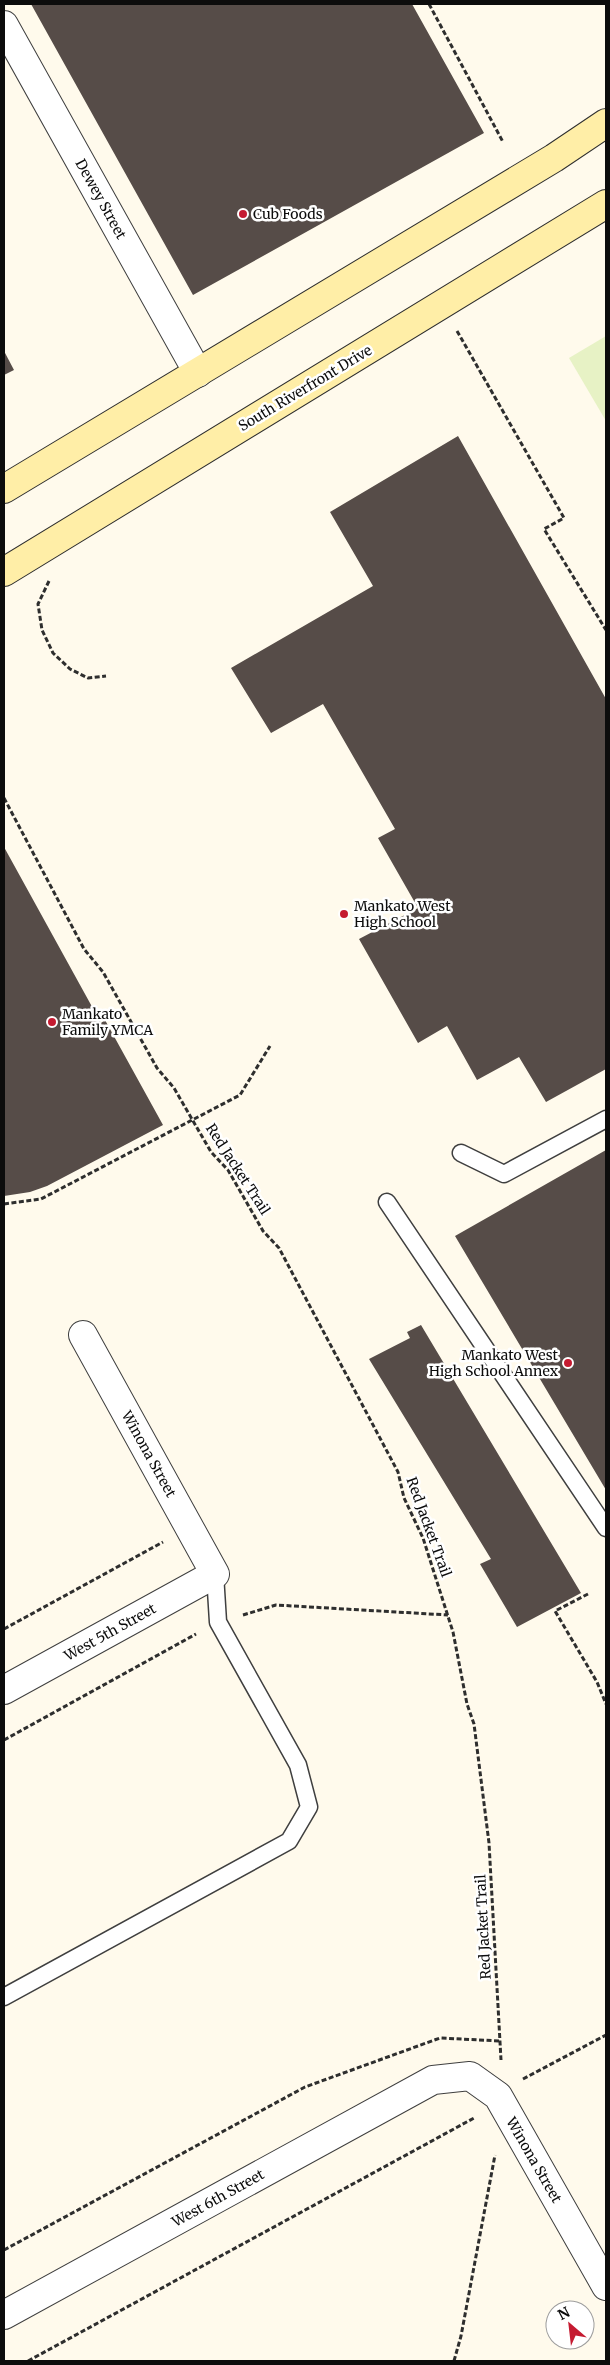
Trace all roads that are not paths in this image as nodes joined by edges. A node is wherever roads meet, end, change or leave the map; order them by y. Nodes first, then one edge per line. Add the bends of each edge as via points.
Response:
1 (4, 25) edge
2 (606, 123) edge
3 (606, 204) edge
4 (198, 373) junction
5 (4, 489) edge
6 (14, 565) edge
7 (606, 1119) edge
8 (461, 1153) dead end
9 (387, 1202) dead end
10 (83, 1335) dead end
11 (606, 1528) edge
12 (215, 1574) junction
13 (4, 1690) edge
14 (4, 1997) edge
15 (433, 2080) joint
16 (606, 2286) edge
17 (4, 2315) edge

1 - 4 street, Dewey Street
2 - 4 main road via 554,158
3 - 6 main road, South Riverfront Drive
4 - 5 main road
7 - 8 lane via 504,1174
9 - 11 lane
10 - 12 street, Winona Street
12 - 13 street, West 5th Street
12 - 14 lane via 218,1622 298,1765 309,1807 289,1842
15 - 16 street, Winona Street via 470,2076 500,2093
15 - 17 street, West 6th Street

